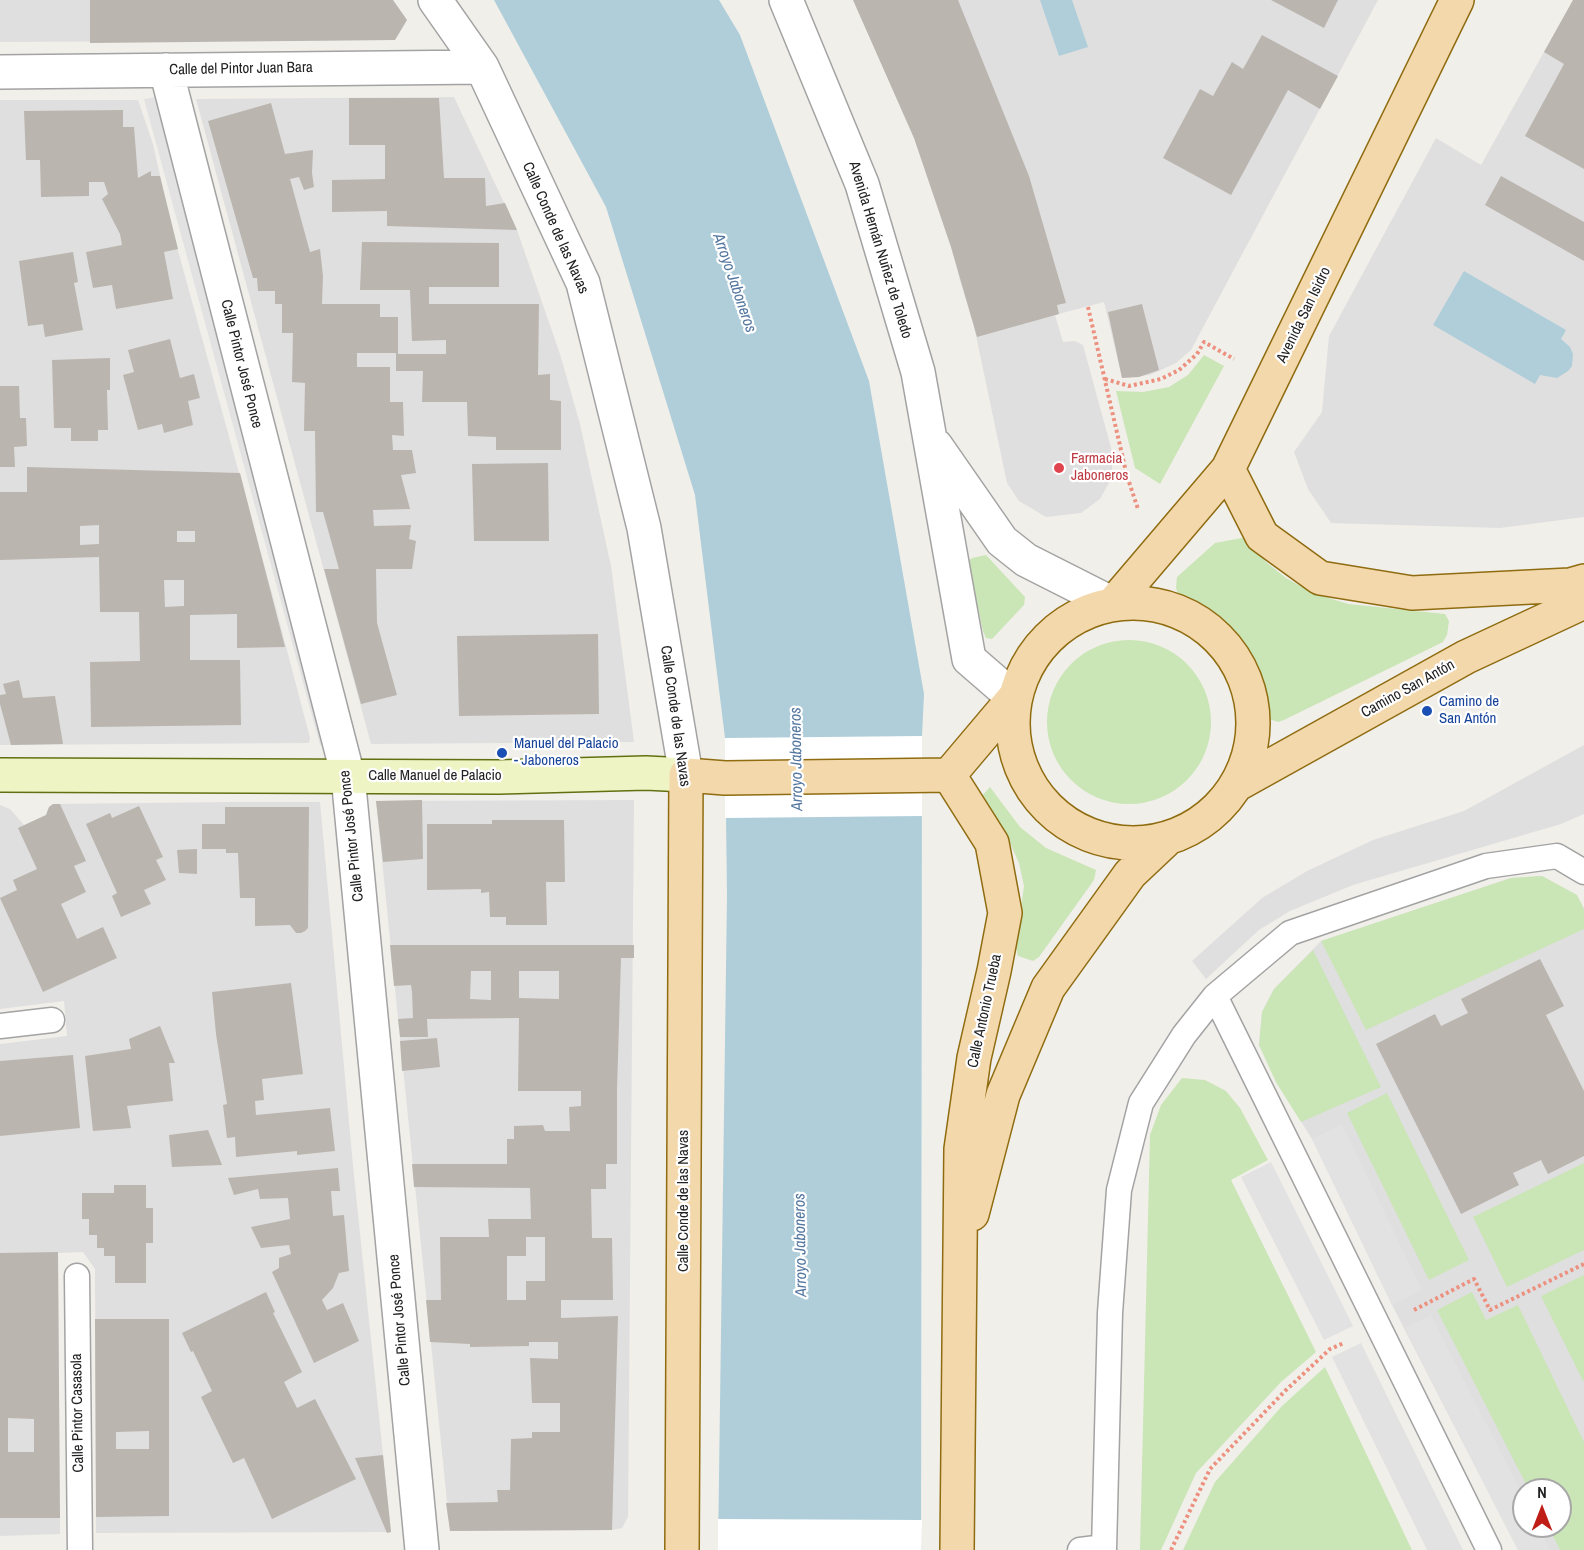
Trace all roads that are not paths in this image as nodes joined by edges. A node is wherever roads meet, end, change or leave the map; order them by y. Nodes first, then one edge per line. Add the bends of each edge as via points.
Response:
1 (435, 0) edge
2 (786, 0) edge
3 (1457, 0) edge
4 (482, 67) junction
5 (165, 70) junction
6 (0, 72) edge
7 (929, 438) junction
8 (1228, 469) junction
9 (1584, 581) edge
10 (1584, 602) edge
11 (1113, 604) junction
12 (1014, 698) junction
13 (0, 775) edge
14 (686, 775) junction
15 (348, 776) junction
16 (935, 776) junction
17 (1236, 785) junction
18 (1165, 841) junction
19 (1584, 872) edge
20 (1215, 996) junction
21 (52, 1020) dead end
22 (0, 1026) edge
23 (960, 1260) junction
24 (77, 1276) dead end
25 (1104, 1549) edge
26 (80, 1550) edge
27 (422, 1550) edge
28 (682, 1550) edge
29 (957, 1550) edge
30 (1080, 1550) edge
31 (1489, 1550) edge

1 - 4 street, Calle Conde de las Navas
2 - 7 street, Avenida Hernán Nuñez de Toledo via 862,184 918,372
3 - 8 main road, Avenida San Isidro
4 - 5 street, Calle del Pintor Juan Bara
4 - 14 street, Calle Conde de las Navas via 583,283 644,528
5 - 6 street, Calle del Pintor Juan Bara
5 - 15 street, Calle Pintor José Ponce
7 - 11 street, Avenida Hernán Nuñez de Toledo via 1002,541 1026,560
7 - 12 street, Avenida Hernán Nuñez de Toledo via 969,659
8 - 9 main road via 1262,536 1320,578 1412,593 1570,585
8 - 11 main road, Avenida San Isidro
10 - 17 main road, Camino San Antón via 1466,657
11 - 12 main road via 1061,626 1031,656
11 - 17 main road via 1163,606 1209,628 1241,667 1255,715 1248,765
12 - 16 main road
12 - 18 main road via 1014,751 1026,782 1065,824 1117,844
13 - 15 street, Calle Manuel de Palacio
14 - 15 street, Calle Manuel de Palacio
14 - 16 main road, Calle Manuel de Palacio
14 - 28 main road, Calle Conde de las Navas
15 - 27 street, Calle Pintor José Ponce
16 - 23 main road, Calle Antonio Trueba via 992,843 1005,913 974,1058 961,1149
17 - 18 main road via 1208,820
18 - 23 main road, Calle Antonio Trueba via 1130,874 1048,988 1004,1095
19 - 20 lane via 1557,856 1486,866 1290,933
20 - 25 lane via 1184,1035 1141,1103 1119,1190 1110,1313
20 - 31 lane
21 - 22 lane
23 - 29 main road, Calle Antonio Trueba
24 - 26 lane, Calle Pintor Casasola
25 - 30 lane

